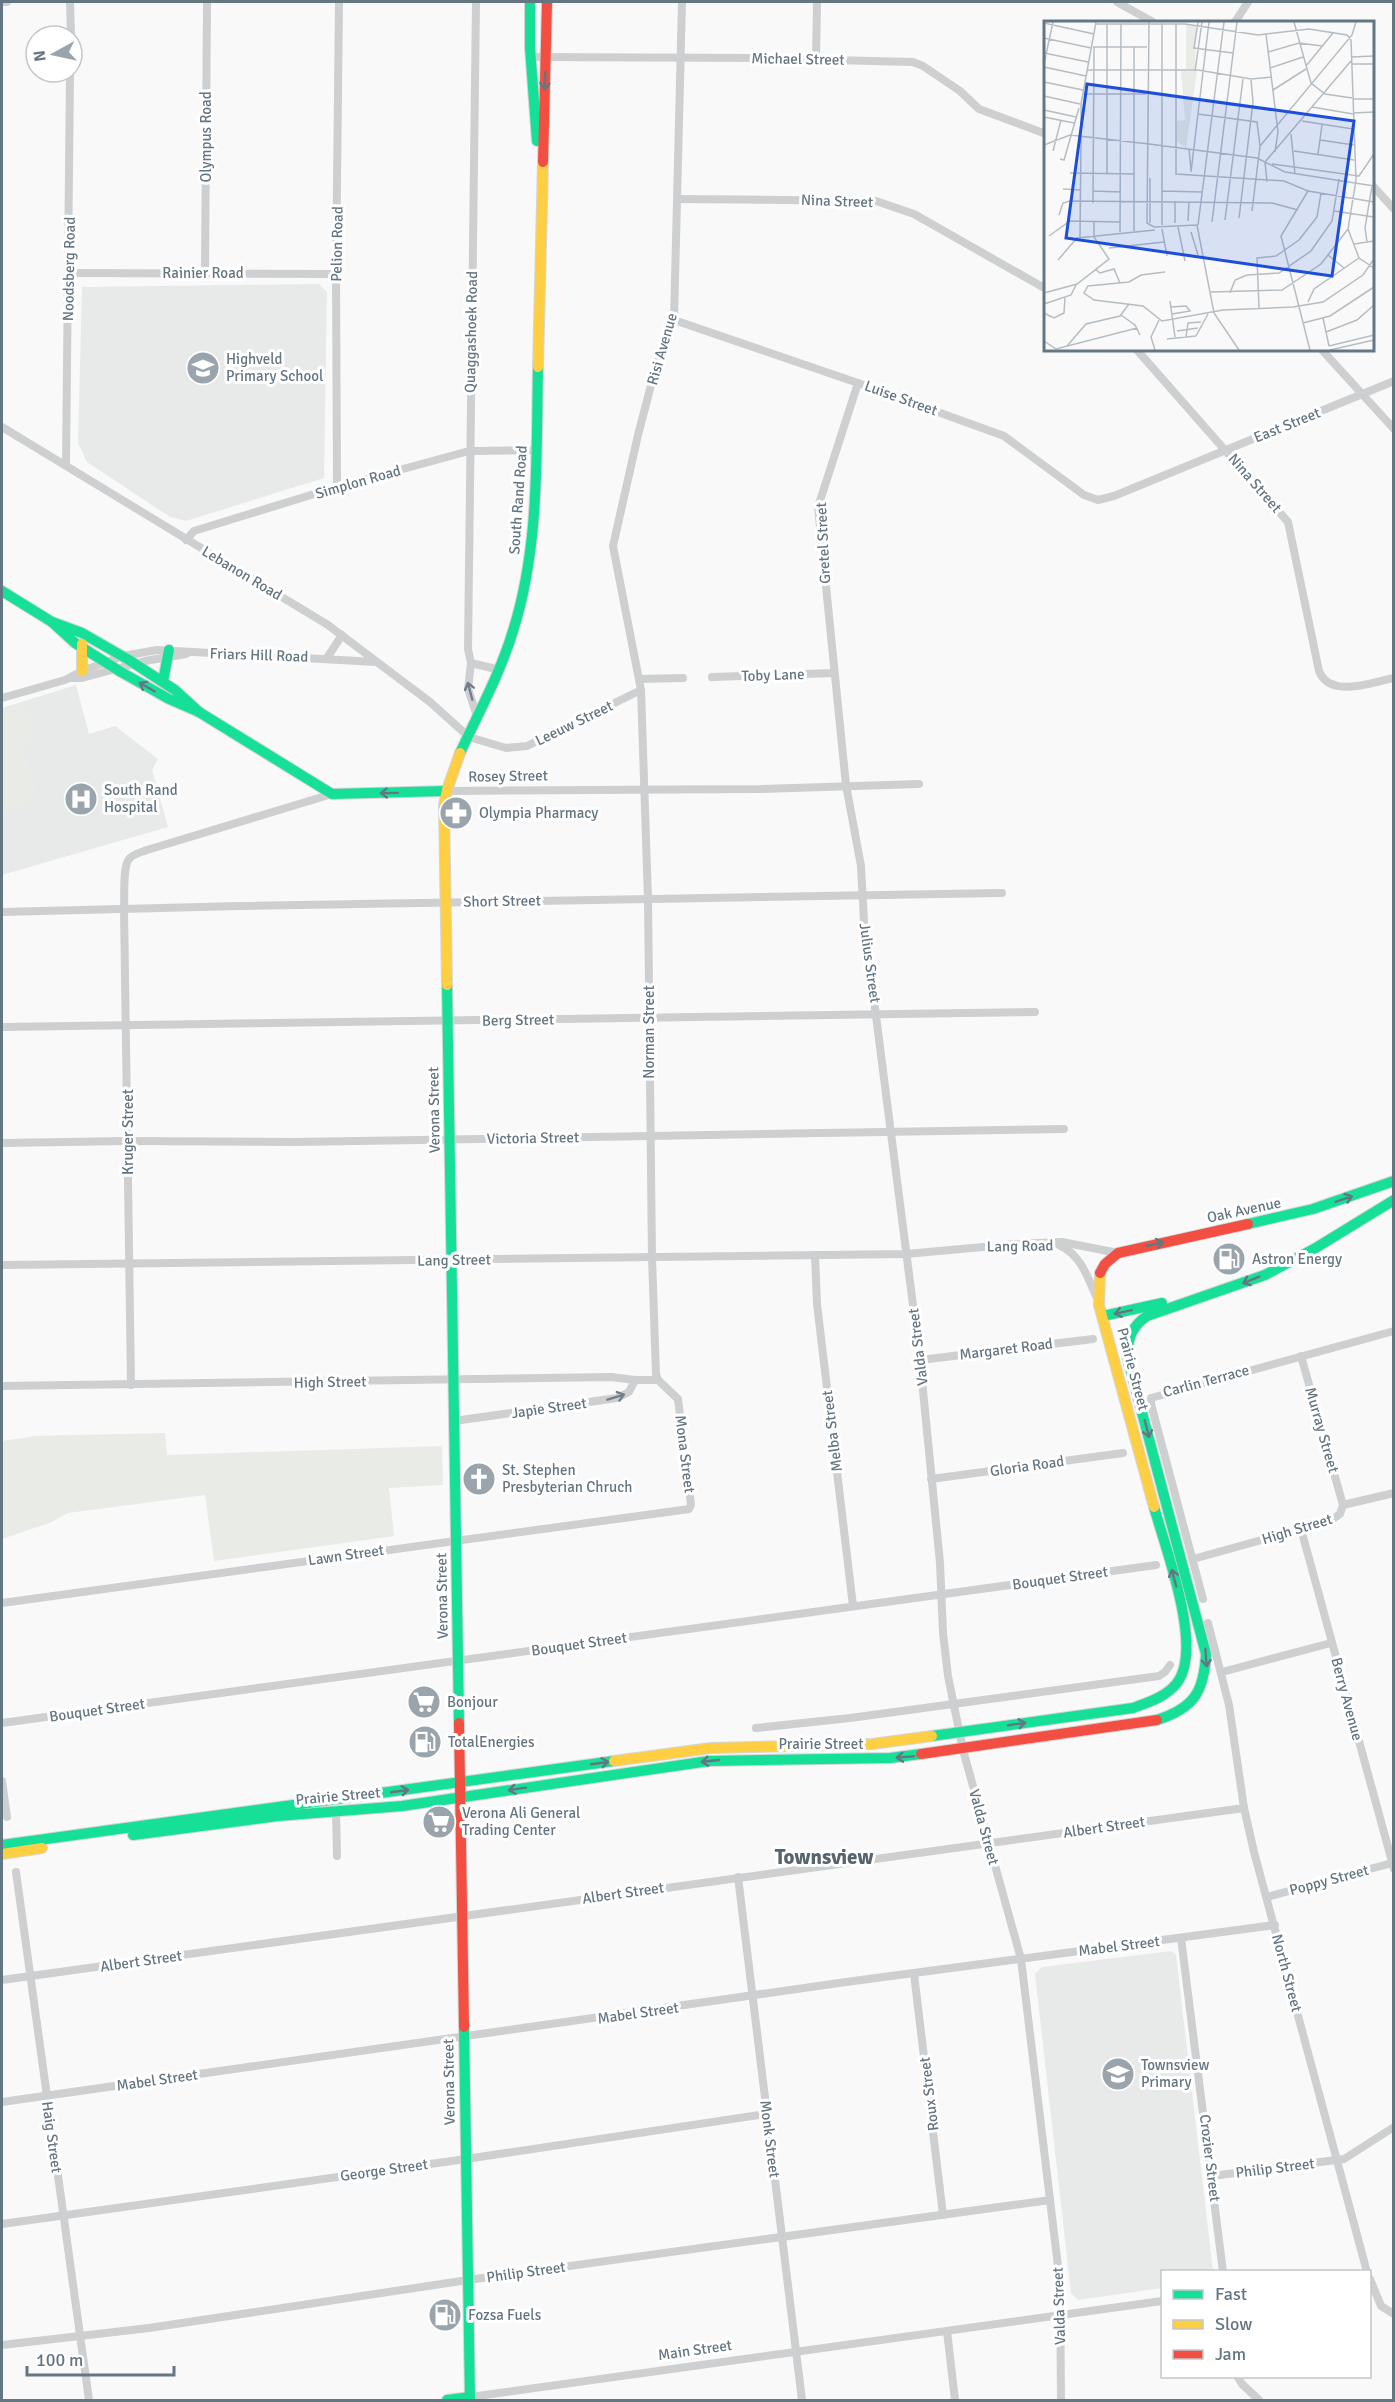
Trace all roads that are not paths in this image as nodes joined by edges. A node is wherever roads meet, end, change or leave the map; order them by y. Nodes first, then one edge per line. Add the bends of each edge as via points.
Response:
1 (2, 2) edge
2 (7, 2) edge
3 (70, 2) edge
4 (207, 2) edge
5 (339, 2) edge
6 (476, 2) edge
7 (530, 2) edge
8 (547, 2) edge
9 (682, 2) edge
10 (817, 2) edge
11 (1117, 2) edge
12 (1248, 2) edge
13 (1151, 21) edge
14 (1236, 21) edge
15 (71, 24) edge
16 (545, 56) junction
17 (530, 57) junction
18 (681, 58) junction
19 (816, 59) junction
20 (70, 84) edge
21 (1044, 133) edge
22 (1374, 187) edge
23 (541, 195) junction
24 (678, 199) junction
25 (1394, 209) edge
26 (69, 273) junction
27 (205, 273) junction
28 (336, 274) junction
29 (1044, 288) edge
30 (674, 320) junction
31 (1138, 351) edge
32 (1323, 351) edge
33 (1394, 381) edge
34 (858, 383) junction
35 (1362, 394) junction
36 (2, 427) edge
37 (1394, 429) edge
38 (537, 450) junction
39 (1226, 450) junction
40 (469, 451) junction
41 (66, 465) junction
42 (337, 487) junction
43 (1114, 496) joint
44 (186, 540) junction
45 (2, 591) edge
46 (52, 622) junction
47 (81, 633) junction
48 (342, 635) junction
49 (82, 648) junction
50 (168, 653) junction
51 (123, 656) junction
52 (327, 658) junction
53 (105, 662) junction
54 (378, 662) junction
55 (471, 663) junction
56 (134, 664) junction
57 (117, 669) junction
58 (500, 670) junction
59 (82, 671) junction
60 (834, 673) junction
61 (712, 677) dead end
62 (70, 678) junction
63 (682, 678) dead end
64 (1394, 678) edge
65 (639, 679) junction
66 (163, 681) junction
67 (642, 690) junction
68 (2, 698) edge
69 (199, 712) junction
70 (478, 719) junction
71 (469, 737) junction
72 (919, 784) dead end
73 (846, 785) junction
74 (643, 789) junction
75 (446, 791) junction
76 (332, 794) junction
77 (125, 879) joint
78 (1002, 893) dead end
79 (862, 896) junction
80 (648, 898) junction
81 (446, 903) junction
82 (124, 909) junction
83 (2, 912) edge
84 (1035, 1012) dead end
85 (877, 1015) junction
86 (649, 1017) junction
87 (448, 1021) junction
88 (127, 1026) junction
89 (2, 1027) edge
90 (1064, 1129) dead end
91 (891, 1131) junction
92 (650, 1136) junction
93 (449, 1139) junction
94 (128, 1141) junction
95 (2, 1143) edge
96 (1394, 1181) edge
97 (1394, 1200) edge
98 (1054, 1242) junction
99 (1118, 1253) junction
100 (906, 1254) junction
101 (815, 1255) junction
102 (652, 1257) junction
103 (451, 1260) junction
104 (128, 1264) junction
105 (2, 1265) edge
106 (1102, 1266) joint
107 (1185, 1304) junction
108 (1101, 1310) junction
109 (1394, 1331) edge
110 (1093, 1339) dead end
111 (1301, 1356) junction
112 (920, 1360) junction
113 (657, 1377) junction
114 (453, 1380) junction
115 (635, 1380) junction
116 (131, 1385) junction
117 (2, 1386) edge
118 (454, 1421) junction
119 (1123, 1453) dead end
120 (932, 1479) junction
121 (1394, 1492) edge
122 (1343, 1505) junction
123 (690, 1508) joint
124 (1301, 1529) junction
125 (456, 1540) junction
126 (1193, 1559) junction
127 (1156, 1565) dead end
128 (941, 1594) junction
129 (1203, 1599) dead end
130 (2, 1604) edge
131 (853, 1606) junction
132 (1209, 1623) dead end
133 (1331, 1643) junction
134 (457, 1661) junction
135 (1170, 1665) dead end
136 (1222, 1671) junction
137 (953, 1703) junction
138 (2, 1723) edge
139 (756, 1728) dead end
140 (959, 1732) junction
141 (963, 1750) junction
142 (2, 1781) edge
143 (459, 1783) junction
144 (460, 1798) junction
145 (1244, 1808) junction
146 (336, 1812) junction
147 (7, 1817) dead end
148 (989, 1844) junction
149 (2, 1845) edge
150 (2, 1854) edge
151 (337, 1856) dead end
152 (1393, 1866) edge
153 (16, 1872) dead end
154 (738, 1877) junction
155 (1267, 1898) junction
156 (462, 1916) junction
157 (1275, 1925) junction
158 (1181, 1938) junction
159 (1021, 1959) junction
160 (914, 1974) junction
161 (30, 1976) junction
162 (2, 1980) edge
163 (752, 1996) junction
164 (464, 2037) junction
165 (46, 2096) junction
166 (2, 2102) edge
167 (766, 2114) junction
168 (1394, 2127) edge
169 (466, 2159) junction
170 (1337, 2161) junction
171 (1212, 2176) junction
172 (1050, 2200) junction
173 (62, 2215) junction
174 (943, 2215) junction
175 (2, 2224) edge
176 (782, 2237) junction
177 (1224, 2270) edge
178 (1367, 2270) edge
179 (468, 2280) junction
180 (1371, 2281) edge
181 (1161, 2301) edge
182 (1394, 2314) edge
183 (1062, 2315) junction
184 (947, 2331) junction
185 (79, 2335) junction
186 (2, 2345) edge
187 (796, 2351) junction
188 (1238, 2378) edge
189 (470, 2399) edge
190 (89, 2400) edge
191 (447, 2400) edge
192 (802, 2400) edge
193 (955, 2400) edge
194 (1061, 2400) edge
195 (1259, 2400) edge

1 - 2 street
3 - 15 street
4 - 27 street, Olympus Road
5 - 28 street, Pelion Road
6 - 40 street, Quaggashoek Road
7 - 17 main road, South Rand Road
8 - 16 main road, South Rand Road
9 - 18 street, Risi Avenue
10 - 19 street
11 - 13 street
12 - 14 street
16 - 17 street, Michael Street
16 - 18 street, Michael Street
16 -> 23 main road, South Rand Road
17 - 23 main road, South Rand Road
18 - 19 street, Michael Street
18 - 24 street, Risi Avenue
19 - 21 street, Michael Street via 898,60 923,66 979,109
20 - 26 street, Noodsberg Road
22 - 25 street
23 - 38 main road, South Rand Road
24 - 29 street, Nina Street via 876,201 914,214
24 - 30 street, Risi Avenue
26 - 27 street, Rainier Road
26 - 41 street, Noodsberg Road
27 - 28 street, Rainier Road
28 - 42 street, Pelion Road
30 - 34 street, Luise Street
30 - 65 street, Risi Avenue via 652,380 613,546
31 - 39 street, Nina Street
32 - 35 street
33 - 35 street, East Street
34 - 43 street, Luise Street via 1004,436 1090,498
34 - 60 street, Gretel Street via 818,507
35 - 37 street
35 - 39 street, East Street
36 - 41 street, Lebanon Road
38 - 40 street, Simplon Road
38 - 58 main road, South Rand Road via 526,584
39 - 43 street, East Street
39 - 64 street, Nina Street via 1290,527 1324,680 1348,687
40 - 42 street, Simplon Road
40 - 55 street, Quaggashoek Road
41 - 44 street, Lebanon Road
42 - 44 street, Simplon Road via 194,531
44 - 48 street, Lebanon Road
45 - 46 main road
46 - 47 main road
46 - 49 main road via 60,634
47 - 49 main road
47 - 51 main road
48 - 52 street, Friars Hill Road
48 - 54 street, Lebanon Road
49 - 53 main road
49 - 59 main road
50 - 51 street, Friars Hill Road
50 - 52 street, Friars Hill Road
50 - 56 street, Friars Hill Road
50 - 66 main road
51 - 53 street, Friars Hill Road
51 - 56 main road
52 - 54 street, Friars Hill Road
53 - 57 main road
53 - 59 street, Friars Hill Road
54 - 71 street, Lebanon Road
55 - 58 street
70 -> 55 street, Quaggashoek Road via 467,681
56 - 57 street, Friars Hill Road
56 - 66 main road
57 - 62 street, Friars Hill Road
69 -> 57 main road via 184,708
58 - 70 main road, South Rand Road
59 - 62 street, Friars Hill Road
60 - 61 street, Toby Lane
60 - 73 street, Julius Street
62 - 68 street, Friars Hill Road
63 - 65 street
65 - 67 street, Risi Avenue
66 - 69 main road
67 - 71 street, Leeuw Street via 527,746 506,748
67 - 74 street, Norman Street
69 - 76 main road
70 - 71 main road, South Rand Road
71 - 75 main road, South Rand Road
72 - 73 street, Rosey Street
73 - 74 street, Rosey Street
73 - 79 street, Julius Street via 859,849
74 - 75 street, Rosey Street
74 - 80 street, Norman Street
75 -> 76 main road, Rosey Street
75 - 81 main road, Verona Street
76 - 77 street, Rosey Street via 138,853 127,861
77 - 82 street, Kruger Street
78 - 79 street, Short Street
79 - 80 street, Short Street
79 - 85 street, Julius Street
80 - 81 street, Short Street
80 - 86 street, Norman Street
81 - 82 street, Short Street
81 - 87 main road, Verona Street
82 - 83 street, Short Street
82 - 88 street, Kruger Street
84 - 85 street, Berg Street
85 - 86 street, Berg Street
85 - 91 street, Julius Street
86 - 87 street, Berg Street
86 - 92 street, Norman Street
87 - 88 street, Berg Street
87 - 93 main road, Verona Street
88 - 89 street, Berg Street
88 - 94 street, Kruger Street
90 - 91 street, Victoria Street
91 - 92 street, Victoria Street
91 - 100 street, Julius Street
92 - 93 street, Victoria Street
92 - 102 street, Norman Street
93 - 94 street, Victoria Street
93 - 103 main road, Verona Street
94 - 95 street, Victoria Street
94 - 104 street, Kruger Street
99 -> 96 main road, Oak Avenue via 1313,1209
97 -> 107 main road via 1268,1274
98 - 99 street
98 - 100 street, Lang Road
98 - 108 street, Lang Road via 1070,1250 1079,1261
99 - 106 main road, Oak Avenue
100 - 101 street, Lang Street
100 - 112 street, Valda Street
101 - 102 street, Lang Street
101 - 131 street, Melba Street
102 - 103 street, Lang Street
102 - 113 street, Norman Street
103 - 104 street, Lang Street
103 - 114 main road, Verona Street
104 - 105 street, Lang Street
104 - 116 street, Kruger Street
106 - 108 main road, Prairie Street via 1098,1288
107 -> 108 main road
107 -> 141 main road, Prairie Street via 1160,1310 1139,1321 1129,1335 1127,1356 1206,1654 1202,1687 1187,1707 1164,1719
140 -> 108 main road, Prairie Street via 1147,1704 1169,1692 1186,1666 1188,1636 1182,1607
109 - 111 street, Carlin Terrace
110 - 112 street, Margaret Road
111 - 122 street, Murray Street
111 - 126 street, Carlin Terrace via 1151,1398
112 - 120 street, Valda Street
113 - 115 street, High Street
113 - 123 street, Mona Street via 678,1398
114 - 115 street, High Street
114 - 116 street, High Street
114 - 118 main road, Verona Street
118 -> 115 street, Japie Street via 617,1398 629,1392
116 - 117 street, High Street
118 - 125 main road, Verona Street
119 - 120 street, Gloria Road
120 - 128 street, Valda Street
121 - 122 street, High Street
122 - 124 street, High Street via 1335,1519
123 - 125 street, Lawn Street
124 - 126 street, High Street
124 - 133 street, Berry Avenue
125 - 130 street, Lawn Street
125 - 134 main road, Verona Street
126 - 129 street, Carlin Terrace
127 - 128 street, Bouquet Street
128 - 131 street, Bouquet Street
128 - 137 street, Valda Street
131 - 134 street, Bouquet Street
132 - 136 street
133 - 136 street
133 - 152 street, Berry Avenue
134 - 138 street, Bouquet Street
134 - 143 main road, Verona Street
135 - 137 street via 1159,1676
136 - 145 street, North Street
137 - 139 street
137 - 140 street, Valda Street
140 - 141 street, Valda Street
143 -> 140 main road, Prairie Street via 711,1748 872,1744
141 -> 144 main road, Prairie Street via 871,1759 709,1761
141 - 148 street, Valda Street
142 - 147 street
143 - 144 main road, Verona Street
149 -> 143 main road, Prairie Street
144 - 146 main road, Prairie Street
144 - 156 main road, Verona Street
145 - 148 street, Albert Street
145 - 155 street, North Street
146 - 150 main road, Prairie Street via 262,1818
146 - 151 street
148 - 154 street, Albert Street
148 - 159 street, Valda Street
152 - 155 street, Poppy Street
153 - 161 street, Haig Street
154 - 156 street, Albert Street
154 - 163 street, Monk Street
155 - 157 street, North Street
156 - 161 street, Albert Street
156 - 164 main road, Verona Street
157 - 158 street, Mabel Street
157 - 170 street, North Street
158 - 159 street, Mabel Street
158 - 171 street, Crozier Street
159 - 160 street, Mabel Street
159 - 172 street, Valda Street
160 - 163 street, Mabel Street
160 - 174 street, Roux Street
161 - 162 street, Albert Street
161 - 165 street, Haig Street
163 - 164 street, Mabel Street
163 - 167 street, Monk Street
164 - 165 street, Mabel Street
164 - 169 main road, Verona Street
165 - 166 street, Mabel Street
165 - 173 street, Haig Street
167 - 169 street, George Street
167 - 176 street, Monk Street
168 - 170 street
169 - 173 street, George Street
169 - 179 main road, Verona Street
170 - 171 street, Philip Street
170 - 178 street, North Street
171 - 177 street, Crozier Street
172 - 174 street, Philip Street
172 - 183 street, Valda Street
173 - 175 street, George Street
173 - 185 street, Haig Street
174 - 176 street, Philip Street
176 - 179 street, Philip Street
176 - 187 street, Monk Street
179 - 185 street, Philip Street
179 - 189 main road, Verona Street
180 - 182 street via 1381,2306
181 - 183 street, Main Street
183 - 184 street, Main Street
183 - 194 street, Valda Street
184 - 187 street, Main Street
184 - 193 street
185 - 186 street, Philip Street
185 - 190 street, Haig Street
187 - 189 street, Main Street
187 - 192 street, Monk Street
188 - 195 street
189 - 191 main road, Main Street

